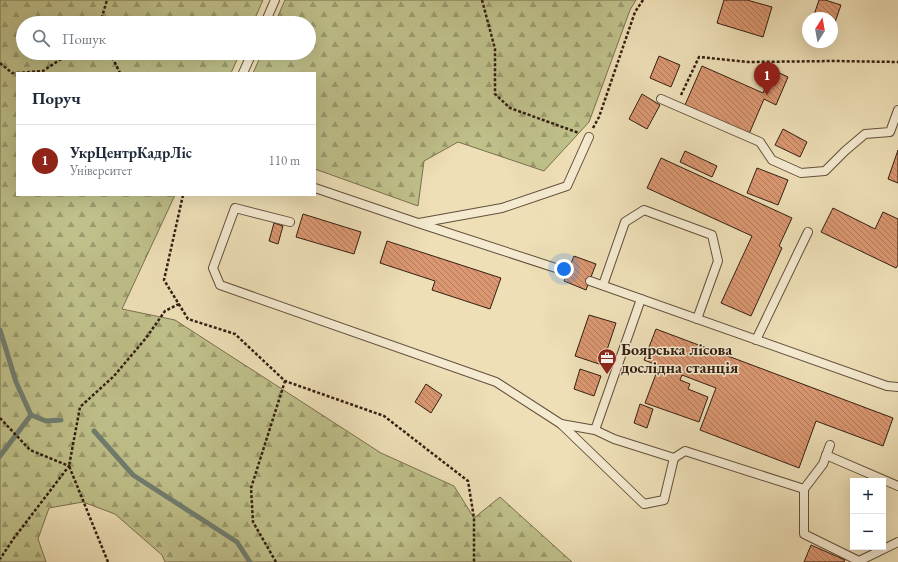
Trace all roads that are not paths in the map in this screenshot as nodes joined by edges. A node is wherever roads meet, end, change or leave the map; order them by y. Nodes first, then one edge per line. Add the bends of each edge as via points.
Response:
1 (275, 0) edge
2 (268, 16) edge
3 (249, 60) edge
4 (244, 72) edge
5 (661, 99) dead end
6 (898, 110) edge
7 (589, 137) road end
8 (316, 188) edge
9 (290, 222) dead end
10 (418, 223) junction
11 (808, 232) dead end
12 (568, 272) dead end
13 (590, 280) dead end
14 (604, 285) junction
15 (641, 299) junction
16 (697, 319) junction
17 (756, 340) junction
18 (898, 387) edge
19 (562, 424) junction
20 (595, 430) junction
21 (830, 445) dead end
22 (826, 455) junction
23 (674, 458) junction
24 (898, 486) edge
25 (804, 489) junction
26 (898, 542) edge

1 - 2 lane
3 - 4 lane
5 - 6 lane via 760,142 772,160 800,173 825,171 865,134 890,132
7 - 10 lane via 567,186 502,208
8 - 10 lane
9 - 19 lane via 235,208 213,268 220,285 496,382
10 - 12 lane
11 - 17 lane
13 - 14 lane
14 - 15 lane
14 - 16 lane via 625,222 644,210 712,235 718,261
15 - 16 lane
15 - 20 lane
16 - 17 lane
17 - 18 lane via 887,386
19 - 20 lane
19 - 23 lane via 644,504 664,500
20 - 23 lane via 614,439
21 - 22 lane
22 - 24 lane
22 - 25 lane via 823,464
23 - 25 lane via 685,451
25 - 26 lane via 804,534 859,561

